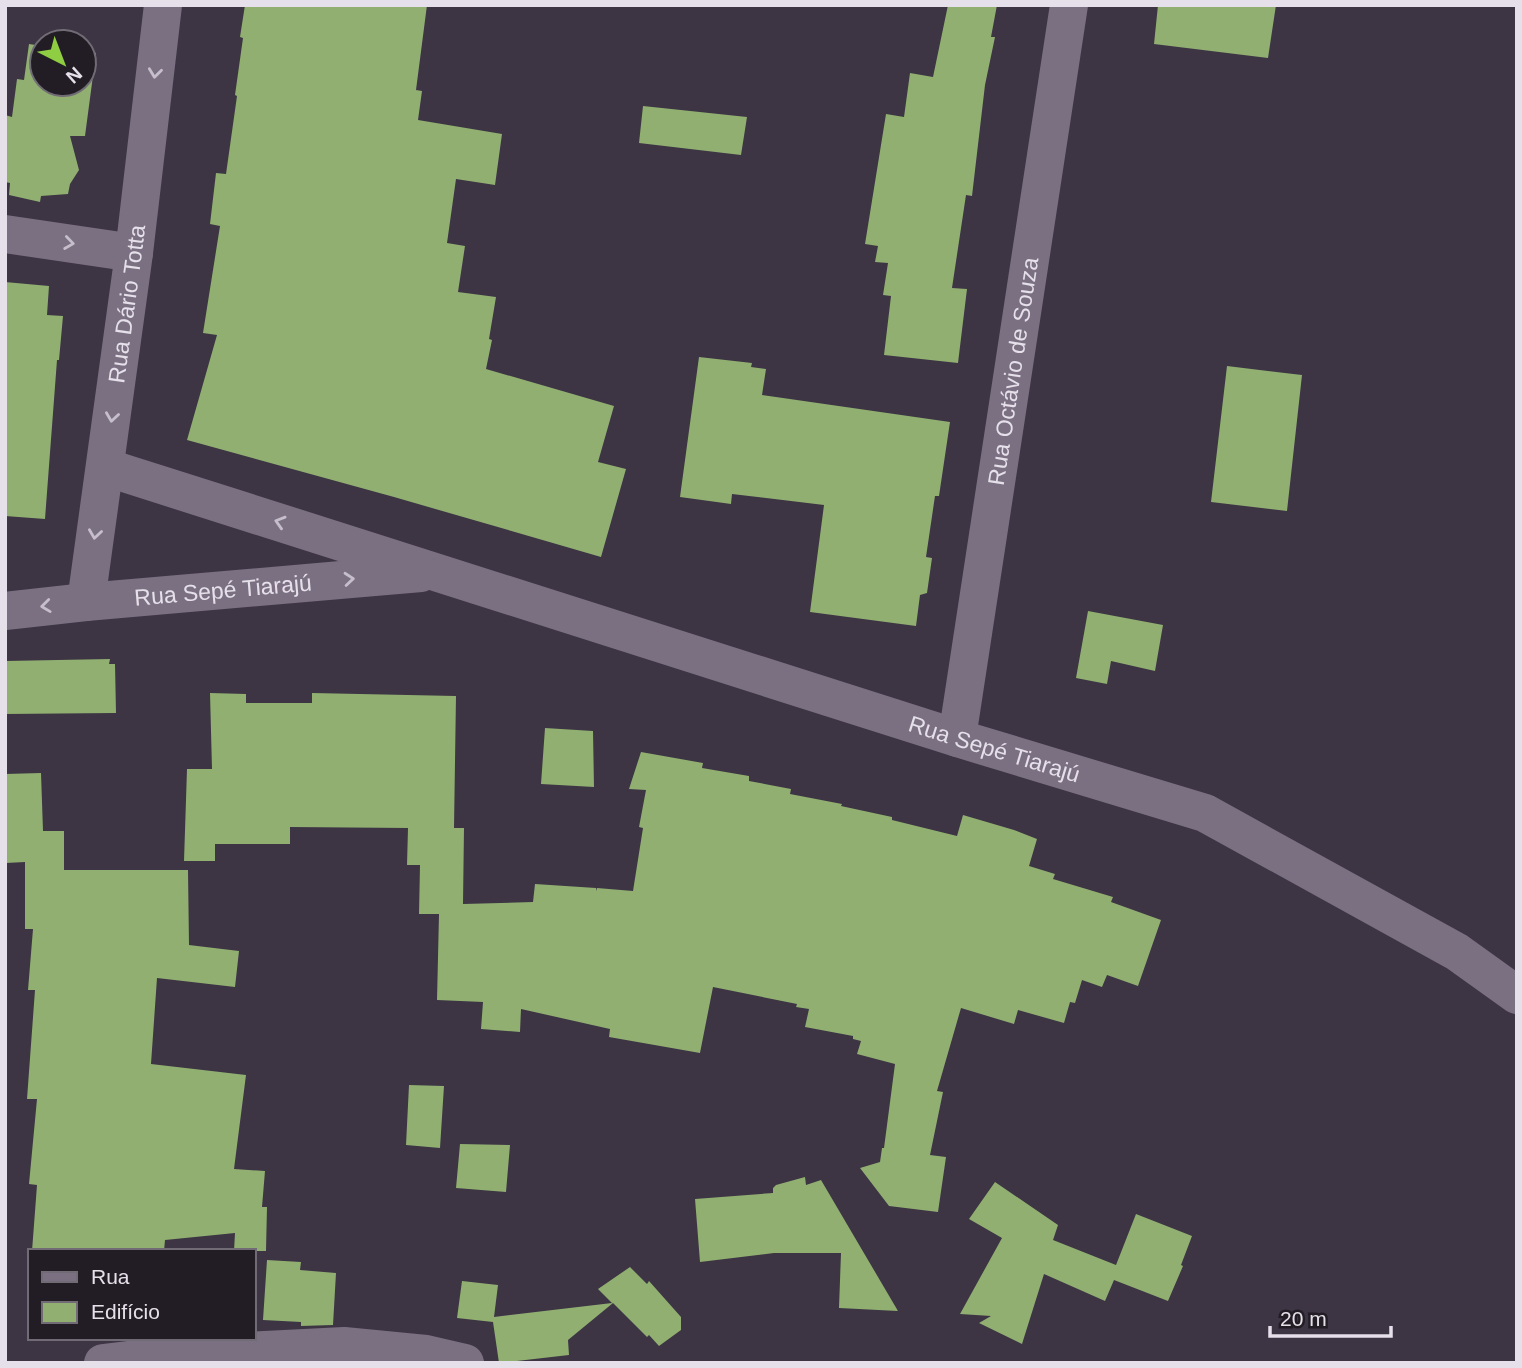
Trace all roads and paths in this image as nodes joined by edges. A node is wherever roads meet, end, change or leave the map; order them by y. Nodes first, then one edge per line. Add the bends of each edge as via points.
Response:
1 (163, 5) edge
2 (1069, 5) edge
3 (5, 234) edge
4 (134, 253) junction
5 (105, 467) junction
6 (439, 572) junction
7 (86, 602) junction
8 (5, 611) edge
9 (957, 738) junction
10 (1517, 995) edge
11 (103, 1363) edge
12 (465, 1363) edge

1 -> 4 street, Rua Dário Totta
2 - 9 street, Rua Octávio de Souza
3 -> 4 street
4 -> 5 street, Rua Dário Totta
6 -> 5 street, Rua Sepé Tiarajú
5 -> 7 street, Rua Dário Totta
7 -> 6 street, Rua Sepé Tiarajú
6 - 9 street, Rua Sepé Tiarajú
7 -> 8 street, Rua Sepé Tiarajú
9 - 10 street, Rua Sepé Tiarajú via 1205,813 1457,952
11 - 12 street via 169,1354 344,1346

